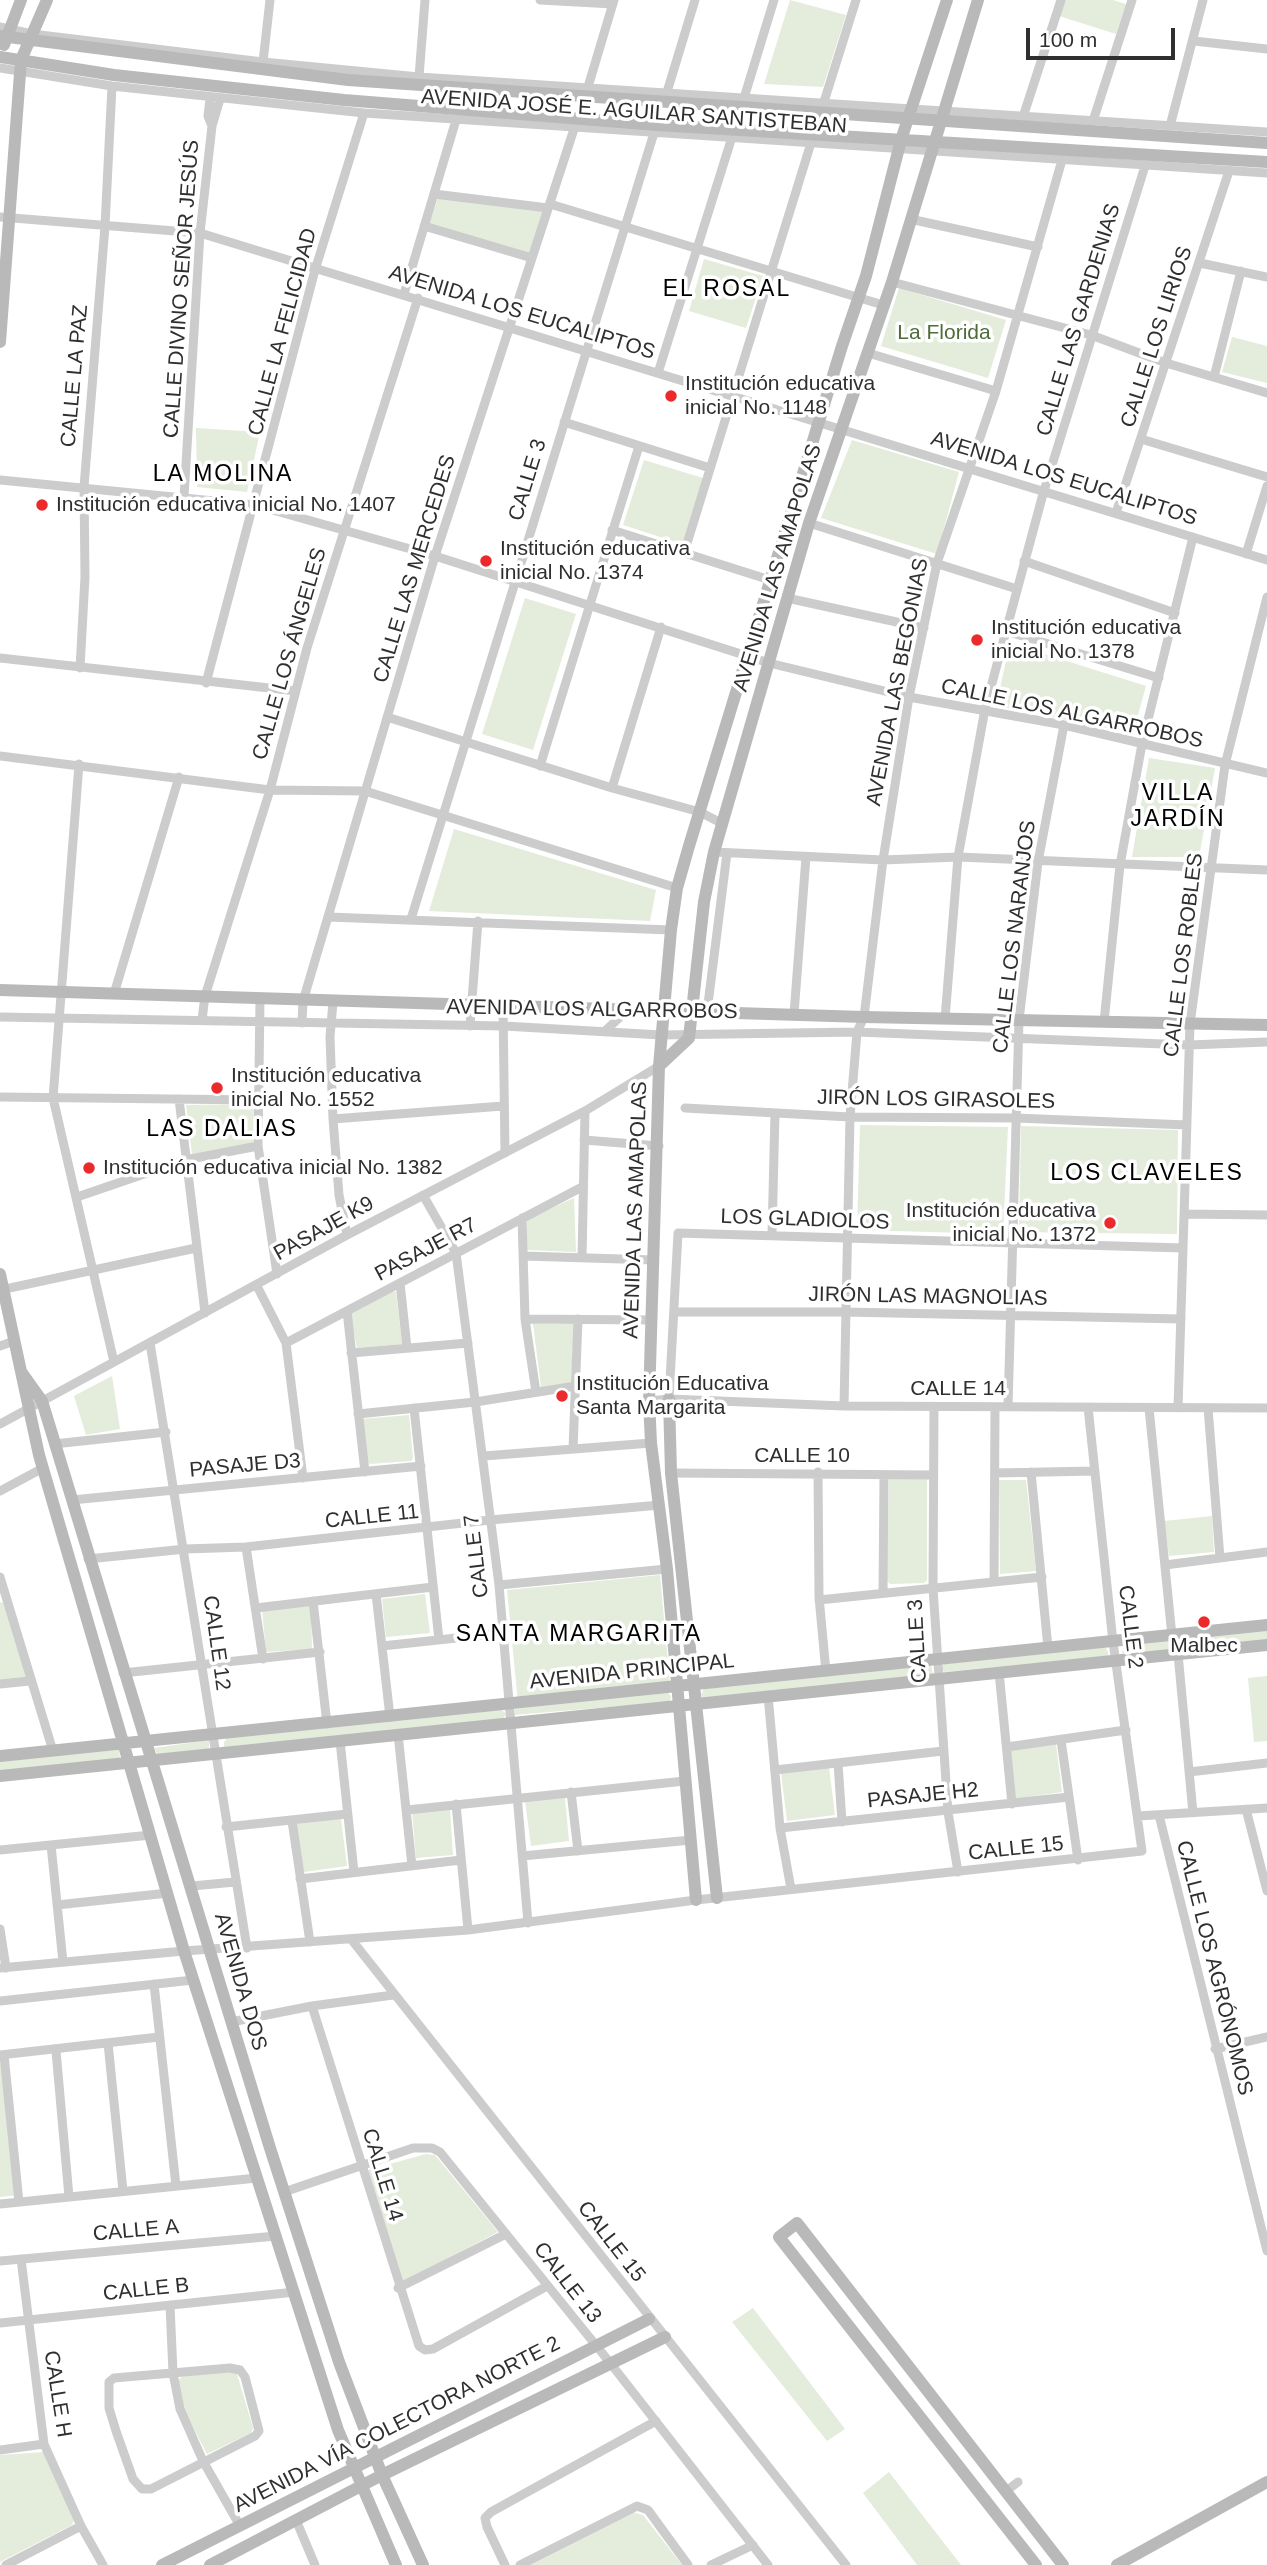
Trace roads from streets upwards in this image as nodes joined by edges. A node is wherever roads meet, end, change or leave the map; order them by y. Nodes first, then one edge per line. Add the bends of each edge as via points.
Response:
1 (21, 0) edge
2 (47, 0) edge
3 (270, 0) edge
4 (425, 0) edge
5 (540, 0) edge
6 (695, 0) edge
7 (774, 0) edge
8 (856, 0) edge
9 (947, 0) edge
10 (978, 0) edge
11 (1060, 0) edge
12 (1203, 0) edge
13 (1130, 1) edge
14 (614, 2) edge
15 (4, 32) edge
16 (31, 37) junction
17 (1194, 41) junction
18 (1267, 49) edge
19 (0, 58) edge
20 (263, 62) junction
21 (21, 66) junction
22 (0, 68) edge
23 (419, 77) junction
24 (112, 86) junction
25 (588, 87) junction
26 (667, 92) junction
27 (210, 97) junction
28 (220, 99) junction
29 (744, 99) junction
30 (823, 105) junction
31 (364, 113) junction
32 (910, 114) junction
33 (940, 116) junction
34 (1023, 117) junction
35 (456, 120) junction
36 (1093, 121) junction
37 (212, 126) junction
38 (1170, 126) junction
39 (574, 129) junction
40 (1267, 132) edge
41 (654, 133) junction
42 (732, 137) junction
43 (811, 143) junction
44 (1267, 143) edge
45 (901, 145) junction
46 (932, 147) junction
47 (1062, 160) junction
48 (1267, 162) edge
49 (1145, 166) junction
50 (1229, 171) junction
51 (1267, 173) edge
52 (434, 194) junction
53 (549, 206) junction
54 (5, 217) edge
55 (910, 219) junction
56 (105, 226) junction
57 (424, 226) junction
58 (625, 226) junction
59 (200, 233) junction
60 (1038, 247) junction
61 (697, 248) junction
62 (532, 258) junction
63 (1200, 263) junction
64 (315, 270) junction
65 (772, 270) junction
66 (1241, 271) junction
67 (1267, 276) edge
68 (892, 282) junction
69 (404, 294) junction
70 (859, 296) junction
71 (418, 298) junction
72 (883, 305) junction
73 (1018, 315) junction
74 (510, 327) junction
75 (1091, 335) junction
76 (0, 342) edge
77 (586, 350) junction
78 (868, 353) junction
79 (1167, 363) junction
80 (658, 373) junction
81 (1214, 377) junction
82 (996, 391) junction
83 (1267, 393) edge
84 (733, 396) junction
85 (564, 422) junction
86 (818, 424) junction
87 (840, 430) junction
88 (1141, 439) junction
89 (639, 446) junction
90 (968, 467) junction
91 (710, 468) junction
92 (1267, 477) edge
93 (0, 480) edge
94 (1267, 486) edge
95 (84, 487) junction
96 (1043, 494) junction
97 (184, 498) junction
98 (255, 505) junction
99 (1116, 513) junction
100 (809, 523) junction
101 (345, 529) junction
102 (612, 530) junction
103 (1193, 537) junction
104 (684, 553) junction
105 (1246, 554) junction
106 (435, 556) junction
107 (1267, 560) edge
108 (1024, 561) junction
109 (937, 563) junction
110 (771, 580) junction
111 (515, 582) junction
112 (1017, 589) junction
113 (1267, 597) edge
114 (787, 598) junction
115 (588, 604) junction
116 (1175, 613) junction
117 (661, 627) junction
118 (923, 628) junction
119 (1006, 631) junction
120 (748, 657) junction
121 (0, 658) edge
122 (769, 663) junction
123 (79, 668) junction
124 (1159, 678) junction
125 (206, 683) junction
126 (296, 691) junction
127 (909, 697) junction
128 (985, 709) junction
129 (387, 718) junction
130 (1064, 725) junction
131 (466, 742) junction
132 (1142, 744) junction
133 (0, 756) edge
134 (79, 764) junction
135 (1225, 765) junction
136 (540, 766) junction
137 (1267, 773) edge
138 (178, 778) junction
139 (612, 788) junction
140 (270, 790) junction
141 (366, 791) junction
142 (700, 812) junction
143 (443, 815) junction
144 (723, 824) junction
145 (720, 853) junction
146 (806, 857) junction
147 (958, 857) junction
148 (883, 860) junction
149 (1038, 862) junction
150 (1121, 865) junction
151 (1211, 866) junction
152 (1267, 870) edge
153 (677, 888) junction
154 (328, 917) junction
155 (411, 919) junction
156 (478, 921) junction
157 (671, 930) junction
158 (0, 990) edge
159 (59, 993) junction
160 (114, 994) junction
161 (205, 996) junction
162 (260, 999) junction
163 (303, 1001) junction
164 (333, 1002) junction
165 (472, 1005) junction
166 (503, 1006) junction
167 (620, 1010) junction
168 (663, 1011) junction
169 (693, 1012) junction
170 (707, 1013) junction
171 (794, 1014) junction
172 (58, 1016) junction
173 (0, 1017) edge
174 (864, 1017) junction
175 (945, 1019) junction
176 (202, 1020) junction
177 (1019, 1020) junction
178 (260, 1022) junction
179 (1104, 1022) junction
180 (302, 1023) junction
181 (331, 1024) junction
182 (1190, 1024) junction
183 (1267, 1025) edge
184 (470, 1026) junction
185 (504, 1026) junction
186 (605, 1031) junction
187 (857, 1032) junction
188 (690, 1033) junction
189 (661, 1035) junction
190 (1018, 1038) junction
191 (1267, 1042) edge
192 (1189, 1045) junction
193 (659, 1066) junction
194 (0, 1097) edge
195 (53, 1098) junction
196 (179, 1099) junction
197 (260, 1100) junction
198 (503, 1106) junction
199 (684, 1108) dead end
200 (585, 1111) junction
201 (775, 1113) junction
202 (850, 1116) junction
203 (1016, 1118) junction
204 (333, 1119) junction
205 (1187, 1125) junction
206 (584, 1140) junction
207 (258, 1146) junction
208 (659, 1146) junction
209 (505, 1153) junction
210 (186, 1160) junction
211 (582, 1187) junction
212 (422, 1195) junction
213 (77, 1197) junction
214 (1184, 1214) junction
215 (1267, 1215) edge
216 (523, 1218) junction
217 (347, 1235) junction
218 (772, 1236) junction
219 (847, 1240) junction
220 (1013, 1244) junction
221 (197, 1248) junction
222 (1183, 1248) junction
223 (456, 1253) junction
224 (523, 1256) junction
225 (582, 1258) junction
226 (654, 1260) junction
227 (94, 1269) junction
228 (0, 1274) edge
229 (277, 1274) junction
230 (400, 1283) junction
231 (257, 1286) junction
232 (2, 1289) edge
233 (347, 1311) junction
234 (675, 1312) junction
235 (845, 1312) junction
236 (205, 1314) junction
237 (1011, 1318) junction
238 (525, 1319) junction
239 (578, 1319) junction
240 (1181, 1319) junction
241 (652, 1320) junction
242 (14, 1341) junction
243 (150, 1343) junction
244 (286, 1343) junction
245 (468, 1343) junction
246 (0, 1346) edge
247 (407, 1348) junction
248 (351, 1353) junction
249 (114, 1362) junction
250 (20, 1371) junction
251 (576, 1386) junction
252 (536, 1392) junction
253 (669, 1399) junction
254 (42, 1401) junction
255 (649, 1401) junction
256 (475, 1402) junction
257 (844, 1406) junction
258 (934, 1407) junction
259 (995, 1407) junction
260 (1009, 1407) junction
261 (1088, 1407) junction
262 (414, 1408) junction
263 (1149, 1408) junction
264 (1178, 1408) junction
265 (1208, 1408) junction
266 (1267, 1408) edge
267 (27, 1410) junction
268 (358, 1414) junction
269 (0, 1424) edge
270 (166, 1432) junction
271 (651, 1443) junction
272 (54, 1444) junction
273 (573, 1449) junction
274 (484, 1456) junction
275 (421, 1466) junction
276 (43, 1468) junction
277 (1095, 1471) junction
278 (365, 1472) junction
279 (818, 1472) junction
280 (1031, 1472) junction
281 (671, 1473) junction
282 (995, 1473) junction
283 (884, 1475) junction
284 (932, 1475) junction
285 (303, 1478) junction
286 (175, 1489) junction
287 (0, 1491) edge
288 (72, 1500) junction
289 (660, 1505) junction
290 (490, 1520) junction
291 (427, 1529) junction
292 (246, 1548) junction
293 (185, 1549) junction
294 (1267, 1552) edge
295 (1220, 1558) junction
296 (88, 1559) junction
297 (1165, 1565) junction
298 (667, 1569) junction
299 (0, 1577) edge
300 (1042, 1577) junction
301 (994, 1582) junction
302 (499, 1585) junction
303 (433, 1587) junction
304 (933, 1588) junction
305 (883, 1592) junction
306 (376, 1594) junction
307 (819, 1600) junction
308 (313, 1601) junction
309 (256, 1608) junction
310 (1267, 1625) edge
311 (503, 1633) junction
312 (1172, 1636) junction
313 (439, 1640) junction
314 (1113, 1642) junction
315 (1267, 1645) edge
316 (382, 1646) junction
317 (1048, 1648) junction
318 (320, 1652) junction
319 (1178, 1654) junction
320 (263, 1659) junction
321 (937, 1659) junction
322 (1116, 1661) junction
323 (201, 1665) junction
324 (826, 1672) junction
325 (999, 1672) junction
326 (123, 1673) junction
327 (938, 1679) junction
328 (30, 1681) junction
329 (0, 1684) edge
330 (695, 1685) junction
331 (676, 1687) junction
332 (768, 1695) junction
333 (508, 1704) junction
334 (697, 1704) junction
335 (678, 1706) junction
336 (390, 1717) junction
337 (509, 1723) junction
338 (327, 1724) junction
339 (1126, 1730) junction
340 (398, 1734) junction
341 (213, 1735) junction
342 (1061, 1740) junction
343 (145, 1741) junction
344 (340, 1741) junction
345 (124, 1744) junction
346 (1007, 1747) junction
347 (53, 1751) junction
348 (943, 1751) junction
349 (216, 1753) junction
350 (0, 1756) edge
351 (153, 1760) junction
352 (130, 1763) junction
353 (838, 1763) junction
354 (1267, 1763) edge
355 (775, 1770) junction
356 (1189, 1772) junction
357 (0, 1776) edge
358 (685, 1781) junction
359 (571, 1793) junction
360 (1069, 1797) junction
361 (518, 1798) junction
362 (456, 1804) junction
363 (1012, 1804) junction
364 (1267, 1808) edge
365 (1246, 1809) junction
366 (407, 1810) junction
367 (948, 1812) junction
368 (1193, 1813) junction
369 (347, 1814) junction
370 (1159, 1815) junction
371 (1138, 1816) junction
372 (292, 1821) junction
373 (842, 1822) junction
374 (226, 1827) junction
375 (780, 1828) junction
376 (151, 1835) junction
377 (691, 1840) junction
378 (51, 1845) junction
379 (0, 1850) edge
380 (578, 1851) junction
381 (1142, 1851) joint
382 (522, 1856) junction
383 (461, 1860) junction
384 (1078, 1860) junction
385 (412, 1866) junction
386 (354, 1872) junction
387 (958, 1872) junction
388 (300, 1878) junction
389 (235, 1882) junction
390 (192, 1886) junction
391 (791, 1889) junction
392 (1267, 1891) edge
393 (168, 1893) junction
394 (717, 1898) junction
395 (696, 1900) junction
396 (57, 1905) junction
397 (528, 1923) junction
398 (0, 1928) edge
399 (468, 1930) junction
400 (351, 1940) junction
401 (310, 1942) junction
402 (247, 1948) junction
403 (211, 1949) junction
404 (184, 1951) junction
405 (63, 1962) junction
406 (3, 1968) edge
407 (193, 1980) junction
408 (154, 1984) junction
409 (393, 1994) junction
410 (0, 2001) edge
411 (312, 2006) junction
412 (231, 2022) junction
413 (159, 2037) junction
414 (1267, 2037) edge
415 (108, 2043) junction
416 (1215, 2049) junction
417 (56, 2051) junction
418 (2, 2055) edge
419 (360, 2167) junction
420 (257, 2178) junction
421 (176, 2186) junction
422 (123, 2192) junction
423 (284, 2192) junction
424 (68, 2197) junction
425 (19, 2202) junction
426 (0, 2204) edge
427 (1263, 2222) edge
428 (506, 2234) junction
429 (276, 2236) junction
430 (810, 2240) junction
431 (1267, 2251) edge
432 (792, 2254) junction
433 (21, 2259) junction
434 (0, 2260) edge
435 (547, 2286) junction
436 (398, 2288) junction
437 (295, 2292) junction
438 (170, 2305) junction
439 (649, 2319) junction
440 (28, 2320) junction
441 (0, 2323) edge
442 (665, 2337) junction
443 (595, 2347) junction
444 (611, 2364) junction
445 (173, 2373) junction
446 (656, 2421) junction
447 (44, 2444) junction
448 (0, 2450) edge
449 (374, 2455) junction
450 (203, 2461) junction
451 (353, 2467) junction
452 (382, 2475) junction
453 (1018, 2482) dead end
454 (1267, 2482) edge
455 (361, 2487) junction
456 (1006, 2491) junction
457 (296, 2520) junction
458 (82, 2526) junction
459 (240, 2526) junction
460 (753, 2545) junction
461 (6, 2565) edge
462 (103, 2565) edge
463 (162, 2565) edge
464 (210, 2565) edge
465 (315, 2565) edge
466 (396, 2565) edge
467 (423, 2565) edge
468 (505, 2565) edge
469 (520, 2565) edge
470 (688, 2565) edge
471 (711, 2565) edge
472 (768, 2565) edge
473 (846, 2565) edge
474 (1036, 2565) edge
475 (1063, 2565) edge
476 (1117, 2565) edge

1 - 15 street
2 - 16 street
3 - 20 street
4 - 23 street
5 - 14 street
6 - 26 street
7 - 29 street
8 - 30 street
9 - 32 street, AVENIDA LAS AMAPOLAS
10 - 33 street, AVENIDA LAS AMAPOLAS
11 - 34 street
12 - 17 street
13 - 36 street
14 - 25 street
15 - 16 street, AVENIDA JOSÉ E. AGUILAR SANTISTEBAN
15 - 19 street
16 - 20 street, AVENIDA JOSÉ E. AGUILAR SANTISTEBAN
16 - 21 street
16 - 32 street, AVENIDA JOSÉ E. AGUILAR SANTISTEBAN via 348,80
17 - 18 street
17 - 38 street
19 - 21 street, AVENIDA JOSÉ E. AGUILAR SANTISTEBAN
20 - 23 street, AVENIDA JOSÉ E. AGUILAR SANTISTEBAN
21 - 22 street, AVENIDA JOSÉ E. AGUILAR SANTISTEBAN
21 - 24 street, AVENIDA JOSÉ E. AGUILAR SANTISTEBAN
21 - 45 street, AVENIDA JOSÉ E. AGUILAR SANTISTEBAN via 344,100
21 - 54 street
23 - 25 street, AVENIDA JOSÉ E. AGUILAR SANTISTEBAN
24 - 27 street, AVENIDA JOSÉ E. AGUILAR SANTISTEBAN
24 - 56 street, CALLE LA PAZ
25 - 26 street, AVENIDA JOSÉ E. AGUILAR SANTISTEBAN
26 - 29 street, AVENIDA JOSÉ E. AGUILAR SANTISTEBAN
27 - 28 street, AVENIDA JOSÉ E. AGUILAR SANTISTEBAN
27 - 37 street, CALLE DIVINO SEÑOR JESÚS
28 - 31 street, AVENIDA JOSÉ E. AGUILAR SANTISTEBAN
28 - 37 street, CALLE DIVINO SEÑOR JESÚS
29 - 30 street, AVENIDA JOSÉ E. AGUILAR SANTISTEBAN
30 - 32 street, AVENIDA JOSÉ E. AGUILAR SANTISTEBAN
31 - 35 street, AVENIDA JOSÉ E. AGUILAR SANTISTEBAN
31 - 64 street, CALLE LA FELICIDAD
32 - 33 street, AVENIDA JOSÉ E. AGUILAR SANTISTEBAN
32 - 45 street, AVENIDA LAS AMAPOLAS
33 - 34 street, AVENIDA JOSÉ E. AGUILAR SANTISTEBAN
33 - 44 street, AVENIDA JOSÉ E. AGUILAR SANTISTEBAN
33 - 46 street, AVENIDA LAS AMAPOLAS
34 - 36 street, AVENIDA JOSÉ E. AGUILAR SANTISTEBAN
35 - 39 street, AVENIDA JOSÉ E. AGUILAR SANTISTEBAN
35 - 52 street
36 - 38 street, AVENIDA JOSÉ E. AGUILAR SANTISTEBAN
37 - 59 street, CALLE DIVINO SEÑOR JESÚS
38 - 40 street, AVENIDA JOSÉ E. AGUILAR SANTISTEBAN
39 - 41 street, AVENIDA JOSÉ E. AGUILAR SANTISTEBAN
39 - 53 street, CALLE LAS MERCEDES
41 - 42 street, AVENIDA JOSÉ E. AGUILAR SANTISTEBAN
41 - 58 street, CALLE 3
42 - 43 street, AVENIDA JOSÉ E. AGUILAR SANTISTEBAN
42 - 61 street
43 - 45 street, AVENIDA JOSÉ E. AGUILAR SANTISTEBAN
43 - 65 street
45 - 46 street, AVENIDA JOSÉ E. AGUILAR SANTISTEBAN
45 - 70 street, AVENIDA LAS AMAPOLAS
46 - 47 street, AVENIDA JOSÉ E. AGUILAR SANTISTEBAN
46 - 48 street, AVENIDA JOSÉ E. AGUILAR SANTISTEBAN
46 - 55 street, AVENIDA LAS AMAPOLAS
47 - 49 street, AVENIDA JOSÉ E. AGUILAR SANTISTEBAN
47 - 60 street, AVENIDA LAS BEGONIAS
49 - 50 street, AVENIDA JOSÉ E. AGUILAR SANTISTEBAN
49 - 75 street, CALLE LAS GARDENIAS
50 - 51 street, AVENIDA JOSÉ E. AGUILAR SANTISTEBAN
50 - 63 street, CALLE LOS LIRIOS
52 - 53 street
52 - 57 street
53 - 58 street
53 - 62 street, CALLE LAS MERCEDES
54 - 56 street, AVENIDA LOS EUCALIPTOS
54 - 76 street
55 - 60 street
55 - 68 street, AVENIDA LAS AMAPOLAS
56 - 59 street, AVENIDA LOS EUCALIPTOS
56 - 95 street, CALLE LA PAZ
57 - 62 street
57 - 69 street
58 - 61 street
58 - 77 street, CALLE 3
59 - 64 street, AVENIDA LOS EUCALIPTOS
59 - 97 street, CALLE DIVINO SEÑOR JESÚS
60 - 73 street, AVENIDA LAS BEGONIAS
61 - 65 street
61 - 80 street
62 - 74 street, CALLE LAS MERCEDES
63 - 66 street
63 - 79 street, CALLE LOS LIRIOS
64 - 69 street, AVENIDA LOS EUCALIPTOS
64 - 98 street, CALLE LA FELICIDAD
65 - 70 street
65 - 84 street
66 - 67 street
66 - 81 street
68 - 72 street, AVENIDA LAS AMAPOLAS
68 - 73 street
69 - 71 street, AVENIDA LOS EUCALIPTOS
70 - 72 street
70 - 86 street, AVENIDA LAS AMAPOLAS
71 - 74 street, AVENIDA LOS EUCALIPTOS
71 - 101 street, CALLE LOS ÁNGELES
72 - 78 street, AVENIDA LAS AMAPOLAS
73 - 75 street
73 - 82 street, AVENIDA LAS BEGONIAS
74 - 77 street, AVENIDA LOS EUCALIPTOS
74 - 106 street, CALLE LAS MERCEDES
75 - 79 street
75 - 96 street, CALLE LAS GARDENIAS
77 - 80 street, AVENIDA LOS EUCALIPTOS
77 - 85 street, CALLE 3
78 - 82 street
78 - 87 street, AVENIDA LAS AMAPOLAS
79 - 81 street
79 - 88 street, CALLE LOS LIRIOS
80 - 84 street, AVENIDA LOS EUCALIPTOS
81 - 83 street
82 - 90 street, AVENIDA LAS BEGONIAS
84 - 86 street, AVENIDA LOS EUCALIPTOS
84 - 91 street
85 - 89 street
85 - 111 street, CALLE 3
86 - 87 street, AVENIDA LOS EUCALIPTOS
86 - 110 street, AVENIDA LAS AMAPOLAS
87 - 90 street, AVENIDA LOS EUCALIPTOS
87 - 100 street, AVENIDA LAS AMAPOLAS
88 - 92 street
88 - 99 street, CALLE LOS LIRIOS
89 - 91 street
89 - 102 street
90 - 96 street, AVENIDA LOS EUCALIPTOS
90 - 109 street, AVENIDA LAS BEGONIAS
91 - 104 street
93 - 95 street, CALLE LOS ALGARROBOS
94 - 105 street
95 - 97 street, CALLE LOS ALGARROBOS
95 - 123 street, CALLE LA PAZ
96 - 99 street, AVENIDA LOS EUCALIPTOS
96 - 108 street, CALLE LAS GARDENIAS
97 - 98 street, CALLE LOS ALGARROBOS
98 - 101 street, CALLE LOS ALGARROBOS
98 - 125 street, CALLE LA FELICIDAD
99 - 103 street, AVENIDA LOS EUCALIPTOS
100 - 109 street
100 - 114 street, AVENIDA LAS AMAPOLAS
101 - 106 street, CALLE LOS ALGARROBOS
101 - 126 street, CALLE LOS ÁNGELES
102 - 104 street
102 - 115 street
103 - 105 street, AVENIDA LOS EUCALIPTOS
103 - 116 street
104 - 110 street
105 - 107 street, AVENIDA LOS EUCALIPTOS
106 - 111 street, CALLE LOS ALGARROBOS
106 - 129 street, CALLE LAS MERCEDES
108 - 112 street, CALLE LAS GARDENIAS
108 - 116 street
109 - 112 street
109 - 118 street, AVENIDA LAS BEGONIAS
110 - 120 street, AVENIDA LAS AMAPOLAS
111 - 115 street, CALLE LOS ALGARROBOS
111 - 131 street, CALLE 3
112 - 119 street, CALLE LAS GARDENIAS
113 - 135 street, CALLE LOS ROBLES
114 - 118 street
114 - 122 street, AVENIDA LAS AMAPOLAS
115 - 117 street, CALLE LOS ALGARROBOS
115 - 136 street
116 - 124 street
117 - 120 street, CALLE LOS ALGARROBOS
117 - 139 street
118 - 127 street, AVENIDA LAS BEGONIAS
119 - 124 street
119 - 128 street, CALLE LAS GARDENIAS
120 - 122 street, CALLE LOS ALGARROBOS
120 - 142 street, AVENIDA LAS AMAPOLAS
121 - 123 street
122 - 127 street, CALLE LOS ALGARROBOS
122 - 144 street, AVENIDA LAS AMAPOLAS
123 - 125 street
124 - 132 street
125 - 126 street
126 - 140 street, CALLE LOS ÁNGELES
127 - 128 street, CALLE LOS ALGARROBOS
127 - 148 street, AVENIDA LAS BEGONIAS
128 - 130 street, CALLE LOS ALGARROBOS
128 - 147 street, CALLE LAS GARDENIAS
129 - 131 street
129 - 141 street, CALLE LAS MERCEDES
130 - 132 street, CALLE LOS ALGARROBOS
130 - 149 street, CALLE LOS NARANJOS
131 - 136 street
131 - 143 street, CALLE 3
132 - 135 street, CALLE LOS ALGARROBOS
132 - 150 street
133 - 134 street
134 - 138 street
134 - 159 street
135 - 137 street, CALLE LOS ALGARROBOS
135 - 151 street, CALLE LOS ROBLES
136 - 139 street
138 - 140 street
138 - 160 street
139 - 142 street
140 - 141 street
140 - 161 street, CALLE LOS ÁNGELES
141 - 143 street
141 - 154 street, CALLE LAS MERCEDES
142 - 144 street
142 - 153 street, AVENIDA LAS AMAPOLAS
143 - 153 street
143 - 155 street, CALLE 3
144 - 145 street, AVENIDA LAS AMAPOLAS
145 - 146 street
145 - 169 street, AVENIDA LAS AMAPOLAS via 704,902
145 - 170 street
146 - 148 street
146 - 171 street
147 - 148 street
147 - 149 street
147 - 175 street, CALLE LAS GARDENIAS
148 - 174 street, AVENIDA LAS BEGONIAS
149 - 150 street
149 - 177 street, CALLE LOS NARANJOS
150 - 151 street
150 - 179 street
151 - 152 street
151 - 182 street, CALLE LOS ROBLES
153 - 157 street, AVENIDA LAS AMAPOLAS
154 - 155 street
154 - 163 street, CALLE LAS MERCEDES
155 - 156 street
156 - 157 street
156 - 165 street
157 - 168 street, AVENIDA LAS AMAPOLAS
158 - 159 street, AVENIDA LOS ALGARROBOS
159 - 160 street, AVENIDA LOS ALGARROBOS
159 - 172 street
160 - 161 street, AVENIDA LOS ALGARROBOS
161 - 162 street, AVENIDA LOS ALGARROBOS
161 - 176 street, CALLE LOS ÁNGELES
162 - 163 street, AVENIDA LOS ALGARROBOS
162 - 178 street
163 - 164 street, AVENIDA LOS ALGARROBOS
163 - 180 street, CALLE LAS MERCEDES
164 - 165 street, AVENIDA LOS ALGARROBOS
164 - 181 street
165 - 166 street, AVENIDA LOS ALGARROBOS
165 - 184 street
166 - 167 street, AVENIDA LOS ALGARROBOS
166 - 185 street
167 - 168 street, AVENIDA LOS ALGARROBOS
167 - 186 street via 619,1018
168 - 169 street, AVENIDA LOS ALGARROBOS
168 - 189 street, AVENIDA LAS AMAPOLAS
169 - 170 street, AVENIDA LOS ALGARROBOS
169 - 188 street, AVENIDA LAS AMAPOLAS
170 - 171 street, AVENIDA LOS ALGARROBOS
171 - 174 street, AVENIDA LOS ALGARROBOS
172 - 173 street, AVENIDA LOS ALGARROBOS
172 - 176 street, AVENIDA LOS ALGARROBOS
172 - 195 street
174 - 175 street, AVENIDA LOS ALGARROBOS
174 - 187 street
175 - 177 street, AVENIDA LOS ALGARROBOS
176 - 178 street, AVENIDA LOS ALGARROBOS
177 - 179 street, AVENIDA LOS ALGARROBOS
177 - 190 street, CALLE LOS NARANJOS
178 - 180 street, AVENIDA LOS ALGARROBOS
178 - 197 street
179 - 182 street, AVENIDA LOS ALGARROBOS
180 - 181 street, AVENIDA LOS ALGARROBOS
181 - 184 street, AVENIDA LOS ALGARROBOS
181 - 204 street
182 - 183 street, AVENIDA LOS ALGARROBOS
182 - 192 street, CALLE LOS ROBLES
184 - 185 street, AVENIDA LOS ALGARROBOS
185 - 186 street, AVENIDA LOS ALGARROBOS
185 - 198 street
186 - 189 street, AVENIDA LOS ALGARROBOS
187 - 188 street, AVENIDA LOS ALGARROBOS
187 - 190 street, AVENIDA LOS ALGARROBOS
187 - 202 street
188 - 189 street, AVENIDA LOS ALGARROBOS
188 - 193 street, AVENIDA LAS AMAPOLAS
189 - 193 street, AVENIDA LAS AMAPOLAS
190 - 192 street, AVENIDA LOS ALGARROBOS
190 - 203 street, CALLE LOS NARANJOS
191 - 192 street, AVENIDA LOS ALGARROBOS
192 - 205 street, CALLE LOS ROBLES
193 - 200 street, PASAJE K9
193 - 208 street, AVENIDA LAS AMAPOLAS
194 - 195 street
195 - 196 street
195 - 213 street
196 - 197 street
196 - 210 street
197 - 207 street
198 - 204 street
198 - 209 street
199 - 201 street, JIRÓN LOS GIRASOLES
200 - 206 street
200 - 209 street, PASAJE K9
201 - 202 street, JIRÓN LOS GIRASOLES
201 - 218 street
202 - 203 street, JIRÓN LOS GIRASOLES
202 - 219 street
203 - 205 street, JIRÓN LOS GIRASOLES
203 - 220 street, CALLE LOS NARANJOS
204 - 217 street
205 - 214 street, CALLE LOS ROBLES
206 - 208 street
206 - 211 street
207 - 210 street
207 - 229 street
208 - 226 street, AVENIDA LAS AMAPOLAS
209 - 212 street, PASAJE K9
210 - 213 street
210 - 221 street
211 - 216 street, PASAJE R7
211 - 225 street
212 - 217 street, PASAJE K9
212 - 223 street, CALLE 7
213 - 227 street
214 - 215 street
214 - 222 street, CALLE LOS ROBLES
216 - 223 street, PASAJE R7
216 - 224 street
217 - 229 street, PASAJE K9
218 - 219 street, LOS GLADIOLOS
218 - 234 street, LOS GLADIOLOS via 678,1233
219 - 220 street, LOS GLADIOLOS
219 - 235 street
220 - 222 street, LOS GLADIOLOS
220 - 237 street, CALLE LOS NARANJOS
221 - 227 street
221 - 236 street
222 - 240 street, CALLE LOS ROBLES
223 - 230 street, PASAJE R7
223 - 245 street, CALLE 7
224 - 225 street
224 - 238 street
225 - 226 street
226 - 241 street, AVENIDA LAS AMAPOLAS
227 - 232 street
227 - 249 street
228 - 232 street, AVENIDA DOS
229 - 231 street, PASAJE K9
230 - 233 street, PASAJE R7
230 - 247 street
231 - 236 street, PASAJE K9
231 - 244 street
232 - 242 street, AVENIDA DOS
233 - 244 street, PASAJE R7
233 - 248 street
234 - 235 street, JIRÓN LAS MAGNOLIAS
234 - 253 street
235 - 237 street, JIRÓN LAS MAGNOLIAS
235 - 257 street
236 - 243 street, PASAJE K9
237 - 240 street, JIRÓN LAS MAGNOLIAS
237 - 260 street, CALLE LOS NARANJOS
238 - 239 street
238 - 252 street
239 - 241 street
239 - 251 street
240 - 264 street, CALLE LOS ROBLES
241 - 255 street, AVENIDA LAS AMAPOLAS
242 - 246 street
242 - 250 street, AVENIDA DOS
243 - 249 street, PASAJE K9
243 - 270 street, CALLE 12
244 - 285 street
245 - 247 street
245 - 256 street, CALLE 7
247 - 248 street
248 - 268 street
249 - 254 street, PASAJE K9
250 - 254 street
250 - 267 street, AVENIDA DOS
251 - 252 street
251 - 273 street
252 - 256 street
253 - 255 street, CALLE 14
253 - 257 street, CALLE 14
253 - 281 street
254 - 267 street
254 - 272 street, AVENIDA DOS
255 - 271 street, AVENIDA LAS AMAPOLAS
256 - 262 street
256 - 274 street, CALLE 7
257 - 258 street, CALLE 14
258 - 259 street, CALLE 14
258 - 284 street, CALLE 3
259 - 260 street, CALLE 14
259 - 282 street
260 - 261 street, CALLE 14
261 - 263 street, CALLE 14
261 - 277 street, CALLE 2
262 - 268 street
262 - 275 street
263 - 264 street, CALLE 14
263 - 297 street
264 - 265 street, CALLE 14
265 - 266 street, CALLE 14
265 - 295 street
267 - 269 street
267 - 276 street, AVENIDA DOS
268 - 278 street
270 - 272 street
270 - 286 street, CALLE 12
271 - 273 street
271 - 289 street, AVENIDA LAS AMAPOLAS
272 - 288 street, AVENIDA DOS
273 - 274 street
274 - 290 street, CALLE 7
275 - 278 street, PASAJE D3
275 - 291 street
276 - 287 street
276 - 345 street, AVENIDA DOS
277 - 280 street
277 - 314 street, CALLE 2
278 - 285 street, PASAJE D3
279 - 281 street, CALLE 10
279 - 283 street, CALLE 10
279 - 307 street
280 - 282 street
280 - 300 street
281 - 330 street
282 - 301 street
283 - 284 street, CALLE 10
283 - 305 street
284 - 304 street, CALLE 3
285 - 286 street, PASAJE D3
286 - 288 street, PASAJE D3
286 - 293 street, CALLE 12
288 - 296 street, AVENIDA DOS
289 - 290 street, CALLE 11
289 - 298 street, AVENIDA LAS AMAPOLAS
290 - 291 street, CALLE 11
290 - 302 street, CALLE 7
291 - 292 street, CALLE 11
291 - 303 street
292 - 293 street, CALLE 11
292 - 309 street
293 - 296 street, CALLE 11
293 - 323 street, CALLE 12
294 - 295 street
295 - 297 street
296 - 326 street, AVENIDA DOS
297 - 312 street
298 - 302 street
298 - 331 street, AVENIDA LAS AMAPOLAS
299 - 328 street
300 - 301 street
300 - 317 street
301 - 304 street
302 - 311 street, CALLE 7
303 - 306 street
303 - 313 street
304 - 305 street
304 - 321 street, CALLE 3
305 - 307 street
306 - 308 street
306 - 316 street
307 - 324 street
308 - 309 street
308 - 318 street
309 - 320 street
310 - 312 street, AVENIDA PRINCIPAL
311 - 313 street
311 - 333 street, CALLE 7
312 - 314 street, AVENIDA PRINCIPAL
313 - 316 street
314 - 317 street, AVENIDA PRINCIPAL
314 - 322 street, CALLE 2
315 - 319 street, AVENIDA PRINCIPAL
316 - 336 street
317 - 321 street, AVENIDA PRINCIPAL
318 - 320 street
318 - 338 street
319 - 322 street, AVENIDA PRINCIPAL
319 - 356 street
320 - 323 street
321 - 324 street, AVENIDA PRINCIPAL
321 - 327 street, CALLE 3
322 - 325 street, AVENIDA PRINCIPAL
322 - 339 street, CALLE 2
323 - 326 street
323 - 341 street, CALLE 12
324 - 330 street, AVENIDA PRINCIPAL
325 - 327 street, AVENIDA PRINCIPAL
325 - 346 street
326 - 343 street, AVENIDA DOS
327 - 332 street, AVENIDA PRINCIPAL
327 - 348 street, CALLE 3
328 - 329 street
328 - 347 street
330 - 331 street, AVENIDA PRINCIPAL
330 - 334 street
331 - 333 street, AVENIDA PRINCIPAL
331 - 335 street, AVENIDA LAS AMAPOLAS
332 - 334 street, AVENIDA PRINCIPAL
332 - 355 street
333 - 336 street, AVENIDA PRINCIPAL
333 - 337 street, CALLE 7
334 - 335 street, AVENIDA PRINCIPAL
334 - 394 street
335 - 337 street, AVENIDA PRINCIPAL
335 - 358 street, AVENIDA LAS AMAPOLAS
336 - 338 street, AVENIDA PRINCIPAL
337 - 340 street, AVENIDA PRINCIPAL
337 - 361 street, CALLE 7
338 - 341 street, AVENIDA PRINCIPAL
339 - 342 street
339 - 371 street, CALLE 2
340 - 344 street, AVENIDA PRINCIPAL
340 - 366 street
341 - 343 street, AVENIDA PRINCIPAL
341 - 349 street, CALLE 12
342 - 346 street
342 - 360 street
343 - 345 street, AVENIDA PRINCIPAL
343 - 351 street, AVENIDA DOS
344 - 349 street, AVENIDA PRINCIPAL
344 - 369 street
345 - 347 street, AVENIDA PRINCIPAL
345 - 352 street, AVENIDA DOS
346 - 363 street
347 - 350 street, AVENIDA PRINCIPAL
348 - 353 street
348 - 367 street, CALLE 3
349 - 351 street, AVENIDA PRINCIPAL
349 - 374 street, CALLE 12
351 - 352 street, AVENIDA PRINCIPAL
351 - 390 street, AVENIDA DOS
352 - 357 street, AVENIDA PRINCIPAL
352 - 376 street, AVENIDA DOS
353 - 355 street
353 - 373 street
354 - 356 street
355 - 375 street
356 - 368 street
358 - 359 street
358 - 377 street, AVENIDA LAS AMAPOLAS
359 - 361 street
359 - 380 street
360 - 363 street, PASAJE H2
360 - 384 street
361 - 362 street
361 - 382 street, CALLE 7
362 - 366 street
362 - 383 street
363 - 367 street, PASAJE H2
364 - 365 street
365 - 368 street
365 - 392 street
366 - 385 street
367 - 373 street, PASAJE H2
367 - 387 street, CALLE 3
368 - 370 street
369 - 372 street
369 - 386 street
370 - 371 street
370 - 416 street, CALLE LOS AGRÓNOMOS
371 - 381 street, CALLE 2
372 - 374 street
372 - 388 street
373 - 375 street, PASAJE H2
374 - 389 street, CALLE 12
375 - 391 street
376 - 378 street
376 - 393 street, AVENIDA DOS
377 - 380 street
377 - 395 street, AVENIDA LAS AMAPOLAS
378 - 379 street
378 - 396 street
380 - 382 street
381 - 384 street, CALLE 15
382 - 397 street, CALLE 7
383 - 385 street
383 - 399 street
384 - 387 street, CALLE 15
385 - 386 street
386 - 388 street
387 - 391 street, CALLE 15
388 - 401 street
389 - 390 street
389 - 402 street, CALLE 12
390 - 403 street, AVENIDA DOS
391 - 394 street, CALLE 15
393 - 396 street
393 - 404 street, AVENIDA DOS
394 - 395 street, CALLE 15
395 - 397 street, CALLE 15
396 - 405 street
397 - 399 street, CALLE 15
398 - 406 street
399 - 400 street, CALLE 15
400 - 401 street, CALLE 15
400 - 409 street, CALLE 15
401 - 402 street, CALLE 15
402 - 403 street, CALLE 15
403 - 404 street, CALLE 15
403 - 412 street, AVENIDA DOS
404 - 405 street, CALLE 15
404 - 407 street, AVENIDA DOS
405 - 406 street, CALLE 15
407 - 408 street
407 - 420 street, AVENIDA DOS
408 - 410 street
408 - 413 street
409 - 411 street
409 - 439 street, CALLE 15
411 - 412 street
411 - 419 street, CALLE 14
412 - 423 street, AVENIDA DOS
413 - 415 street
413 - 421 street
414 - 416 street
415 - 417 street
415 - 422 street
416 - 427 street, CALLE LOS AGRÓNOMOS
417 - 418 street
417 - 424 street
418 - 425 street
419 - 423 street, CALLE 13
419 - 428 street, CALLE 13 via 413,2148 432,2148
419 - 436 street, CALLE 14
420 - 421 street
420 - 429 street, AVENIDA DOS
421 - 422 street
422 - 424 street
423 - 449 street, AVENIDA DOS
424 - 425 street
425 - 426 street
427 - 431 street, CALLE LOS AGRÓNOMOS
428 - 435 street, CALLE 13
428 - 436 street
429 - 433 street, CALLE A
429 - 437 street, AVENIDA DOS
430 - 432 street
430 - 432 street via 797,2223 779,2237
430 - 456 street
432 - 474 street
433 - 434 street, CALLE A
433 - 440 street, CALLE H
435 - 436 street, CALLE 14 via 425,2350 415,2340
435 - 443 street, CALLE 13
437 - 438 street, CALLE B
437 - 451 street, AVENIDA DOS
438 - 440 street, CALLE B
438 - 445 street
439 - 442 street, CALLE 15
439 - 443 street, AVENIDA VÍA COLECTORA NORTE 2
440 - 441 street, CALLE B
440 - 447 street, CALLE H
442 - 444 street, AVENIDA VÍA COLECTORA NORTE 2
442 - 473 street, CALLE 15
443 - 444 street, CALLE 13
443 - 449 street, AVENIDA VÍA COLECTORA NORTE 2
444 - 446 street, CALLE 13
444 - 452 street, AVENIDA VÍA COLECTORA NORTE 2
445 - 450 street via 180,2409
445 - 450 street via 240,2370 245,2377 259,2431
445 - 450 street via 114,2378 109,2382 109,2409 133,2479 140,2487 151,2489
446 - 460 street, CALLE 13
446 - 468 street via 485,2518
447 - 448 street
447 - 458 street, CALLE H
449 - 451 street, AVENIDA VÍA COLECTORA NORTE 2
449 - 452 street, AVENIDA DOS
450 - 459 street
451 - 455 street, AVENIDA DOS
451 - 459 street, AVENIDA VÍA COLECTORA NORTE 2
452 - 455 street, AVENIDA VÍA COLECTORA NORTE 2
452 - 467 street, AVENIDA DOS
453 - 456 street
454 - 476 street
455 - 457 street, AVENIDA VÍA COLECTORA NORTE 2
455 - 466 street, AVENIDA DOS
456 - 475 street
457 - 464 street, AVENIDA VÍA COLECTORA NORTE 2
457 - 465 street
458 - 461 street
458 - 462 street, CALLE H
459 - 463 street, AVENIDA VÍA COLECTORA NORTE 2
460 - 471 street
460 - 472 street, CALLE 13
469 - 470 street via 637,2506 648,2510

